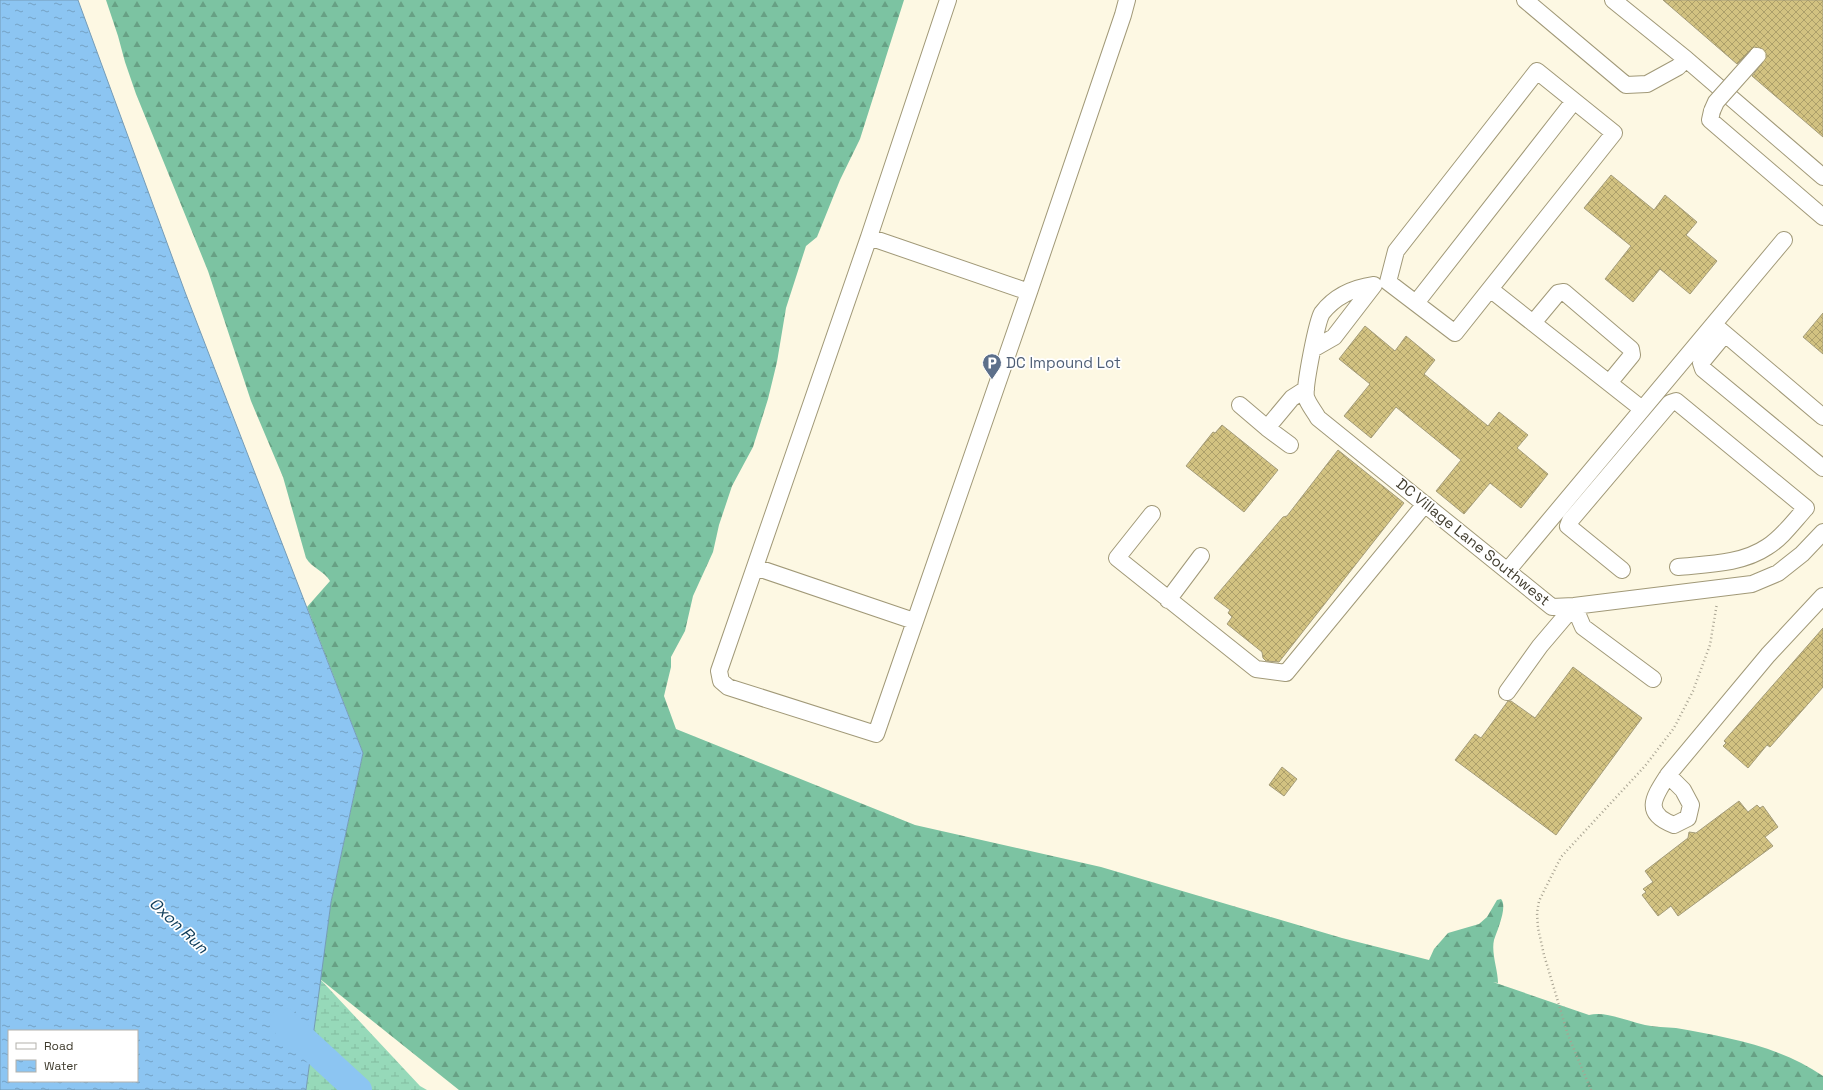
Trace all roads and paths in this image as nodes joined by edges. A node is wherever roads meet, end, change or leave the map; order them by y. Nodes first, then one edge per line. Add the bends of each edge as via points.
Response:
1 (948, 0) edge
2 (1127, 0) edge
3 (1525, 0) edge
4 (1613, 0) edge
5 (1757, 56) dead end
6 (1686, 59) junction
7 (1574, 101) junction
8 (1823, 177) edge
9 (1823, 217) edge
10 (869, 237) junction
11 (1784, 240) dead end
12 (1381, 284) junction
13 (1490, 289) junction
14 (1028, 292) junction
15 (1416, 303) junction
16 (1533, 323) junction
17 (1713, 324) junction
18 (1726, 334) junction
19 (1313, 349) junction
20 (1609, 383) junction
21 (1306, 389) junction
22 (1240, 405) dead end
23 (1637, 415) junction
24 (1823, 417) edge
25 (1267, 428) junction
26 (1645, 431) junction
27 (1290, 445) dead end
28 (1823, 468) edge
29 (1425, 504) junction
30 (1152, 514) dead end
31 (1823, 532) edge
32 (1201, 556) dead end
33 (755, 567) junction
34 (1678, 568) dead end
35 (1508, 570) junction
36 (1622, 570) dead end
37 (1719, 589) junction
38 (1823, 596) edge
39 (1168, 600) junction
40 (1574, 606) junction
41 (914, 621) junction
42 (1653, 679) dead end
43 (1507, 692) dead end
44 (1668, 775) dead end
45 (1590, 1090) edge

1 - 10 street
2 - 14 street
3 - 6 street via 1626,85 1647,84 1678,67
4 - 6 street
5 - 9 street, bridge via 1716,102 1710,120
6 - 8 street
7 - 12 street via 1537,72 1396,251
7 - 13 street via 1614,133
7 - 15 street
10 - 14 street
10 - 33 street
11 - 17 street
12 - 15 street
12 - 19 street via 1334,337
12 - 19 street, DC Village Lane Southwest via 1358,288 1340,296 1321,314
13 - 15 street via 1455,333
13 - 16 street
14 - 41 street
16 - 20 street
16 - 20 street via 1558,293 1564,292 1631,349 1632,355
17 - 18 street
17 - 23 street
18 - 24 street
18 - 28 street via 1701,363 1703,369
19 - 21 street, DC Village Lane Southwest
20 - 23 street
21 - 25 street via 1292,398
21 - 29 street, DC Village Lane Southwest via 1306,398 1318,418
22 - 25 street
23 - 26 street
23 - 35 street
25 - 27 street
26 - 34 street via 1670,403 1676,401 1806,508 1776,541 1766,548 1742,559
26 - 36 street via 1591,493 1568,526
29 - 35 street, DC Village Lane Southwest
29 - 39 street via 1286,673 1256,669
30 - 39 street via 1117,558
31 - 37 street, DC Village Lane Southwest via 1802,554 1778,573 1752,584
32 - 39 street
33 - 41 street
33 - 41 street via 720,671 721,681 728,686 876,734
35 - 40 street, DC Village Lane Southwest via 1552,606
37 - 40 street, DC Village Lane Southwest
37 - 45 path via 1710,645 1693,691 1674,728 1645,766 1561,857 1539,901 1538,928 1544,955 1568,1035
38 - 44 street via 1768,655
40 - 42 street via 1583,626
40 - 43 street via 1540,646

